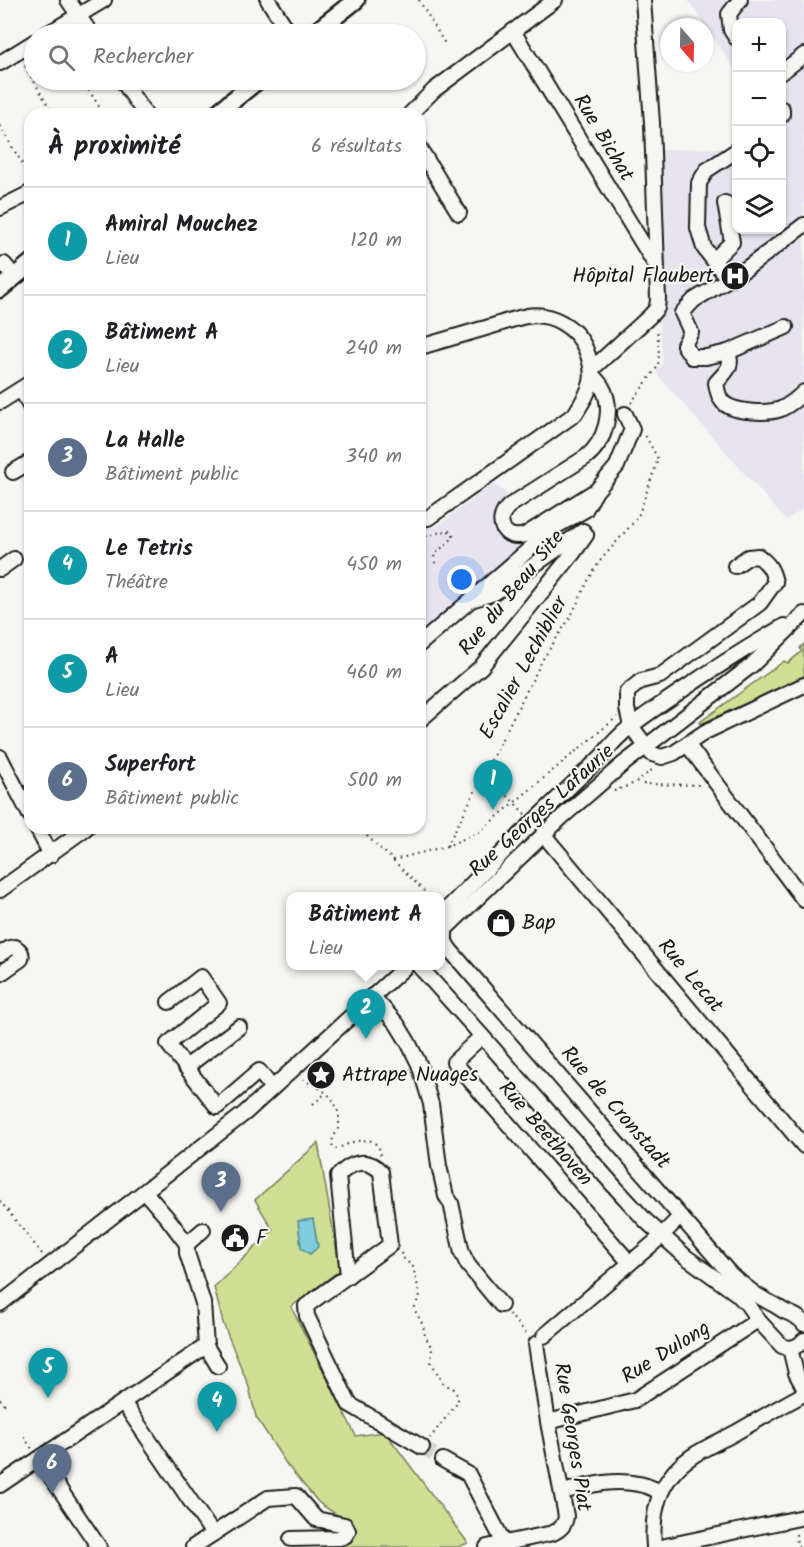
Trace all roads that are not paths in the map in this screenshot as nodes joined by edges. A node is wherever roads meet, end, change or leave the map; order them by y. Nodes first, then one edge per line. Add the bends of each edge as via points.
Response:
1 (68, 0) edge
2 (104, 0) edge
3 (268, 0) edge
4 (356, 0) edge
5 (555, 0) edge
6 (643, 0) edge
7 (740, 0) edge
8 (78, 16) junction
9 (64, 24) edge
10 (84, 24) edge
11 (284, 24) edge
12 (326, 24) edge
13 (513, 31) junction
14 (732, 33) edge
15 (24, 48) edge
16 (804, 55) edge
17 (0, 63) edge
18 (786, 69) edge
19 (129, 90) edge
20 (246, 90) edge
21 (141, 108) edge
22 (223, 108) edge
23 (416, 108) edge
24 (732, 154) edge
25 (426, 159) edge
26 (24, 196) edge
27 (725, 203) dead end
28 (0, 208) edge
29 (459, 213) dead end
30 (804, 225) edge
31 (714, 260) junction
32 (24, 266) edge
33 (657, 266) junction
34 (728, 279) junction
35 (0, 289) edge
36 (786, 327) dead end
37 (426, 345) edge
38 (728, 352) junction
39 (592, 373) junction
40 (24, 387) edge
41 (804, 392) edge
42 (0, 402) edge
43 (628, 411) road end
44 (24, 466) edge
45 (13, 472) dead end
46 (596, 491) junction
47 (426, 518) edge
48 (14, 560) dead end
49 (735, 566) dead end
50 (0, 569) edge
51 (471, 600) junction
52 (804, 614) edge
53 (426, 639) edge
54 (804, 685) edge
55 (426, 715) edge
56 (631, 726) junction
57 (687, 744) junction
58 (646, 747) junction
59 (0, 757) edge
60 (24, 803) edge
61 (40, 834) edge
62 (78, 834) edge
63 (543, 834) junction
64 (51, 855) junction
65 (2, 888) edge
66 (804, 900) edge
67 (0, 902) edge
68 (445, 911) edge
69 (445, 929) edge
70 (445, 942) edge
71 (0, 954) edge
72 (422, 970) edge
73 (395, 972) edge
74 (0, 974) edge
75 (372, 996) junction
76 (169, 1002) dead end
77 (239, 1027) dead end
78 (482, 1036) junction
79 (186, 1067) junction
80 (273, 1088) junction
81 (804, 1146) edge
82 (145, 1192) junction
83 (681, 1217) junction
84 (203, 1230) dead end
85 (661, 1236) junction
86 (187, 1244) junction
87 (630, 1263) junction
88 (348, 1276) junction
89 (768, 1302) junction
90 (0, 1304) edge
91 (501, 1305) road end
92 (757, 1318) junction
93 (804, 1324) edge
94 (804, 1340) edge
95 (206, 1346) junction
96 (790, 1348) junction
97 (218, 1366) dead end
98 (804, 1389) edge
99 (804, 1394) edge
100 (123, 1402) junction
101 (556, 1420) dead end
102 (422, 1447) tunnel mouth
103 (39, 1459) junction
104 (443, 1460) tunnel mouth
105 (0, 1485) edge
106 (562, 1492) junction
107 (661, 1492) junction
108 (804, 1517) edge
109 (213, 1534) junction
110 (291, 1539) dead end
111 (504, 1544) junction
112 (99, 1547) edge
113 (193, 1547) edge
114 (487, 1547) edge
115 (654, 1547) edge
116 (661, 1547) edge

1 - 8 street
2 - 8 street
3 - 11 street
4 - 12 main road
5 - 13 street
6 - 33 street
7 - 14 street via 729,14
8 - 9 street
8 - 10 street
13 - 23 street
13 - 33 street, Rue Bichat
15 - 17 street
16 - 18 street
19 - 21 street
20 - 22 main road
24 - 31 street via 707,171 699,183 698,228 704,248
25 - 29 street
26 - 28 street
27 - 31 street via 732,242
30 - 34 street
31 - 34 street
32 - 35 main road via 9,271
33 - 39 street via 657,308
34 - 38 street via 694,300 682,313 691,332 684,345 692,357
36 - 38 street
37 - 39 street via 528,316 547,317 564,323 577,334
38 - 41 street via 729,368 716,383 722,402 732,408 759,412 780,409
39 - 46 street via 606,398 606,428 600,441 586,457 503,511 502,525 510,535 525,535
39 - 47 street via 588,393 575,414
40 - 42 street
43 - 46 street via 632,429 628,440 616,466
44 - 45 street
46 - 51 street via 585,510 555,526
48 - 50 street
49 - 56 street via 748,557 758,556 767,562 775,582 760,603 660,676 641,681 627,692
51 - 53 street
51 - 55 street, Rue du Beau Site via 494,593 583,531 586,535 481,667
52 - 56 street, Rue Georges Lafaurie via 735,655
52 - 58 street, Rue Georges Lafaurie via 752,664
54 - 57 street
56 - 58 street, Rue Georges Lafaurie
56 - 68 street, Rue Georges Lafaurie
57 - 58 street, Rue Georges Lafaurie via 662,757
57 - 66 street
58 - 63 street, Rue Georges Lafaurie
59 - 60 street
61 - 64 street
62 - 64 street
63 - 69 street, Rue Georges Lafaurie
63 - 81 street, Rue Lecat
64 - 65 street
65 - 67 street
70 - 83 street, Rue de Cronstadt
71 - 74 street via 15,947 22,955
72 - 78 street
73 - 75 street
75 - 80 street
75 - 91 street via 396,1024 419,1064 431,1104 439,1166 462,1253
76 - 79 street via 201,977 219,1003 168,1044
77 - 79 street
78 - 85 street
78 - 87 street, Rue Beethoven via 454,1062
79 - 80 street via 217,1107 259,1071
80 - 82 street
82 - 86 street
82 - 90 street
83 - 85 street
83 - 89 street, Rue de Cronstadt via 731,1275
84 - 86 street
85 - 87 street
85 - 92 street via 736,1293
86 - 95 street via 203,1303
87 - 106 street, Rue Georges Piat via 540,1340 548,1422
88 - 88 street via 390,1245 381,1172 361,1162 338,1176
88 - 102 street via 306,1306 307,1316 349,1404
89 - 92 street via 756,1309
89 - 93 street, Rue de Cronstadt via 797,1316
92 - 96 street via 778,1343
92 - 101 street, Rue Dulong via 635,1400
94 - 96 street
95 - 97 street
95 - 100 street
96 - 98 street
99 - 107 street via 690,1458
100 - 103 street
100 - 109 street
103 - 105 street
103 - 112 street
104 - 111 street via 468,1474
106 - 107 street via 619,1482
106 - 111 street, Rue Georges Piat via 566,1522 561,1529
107 - 115 street via 653,1527
108 - 116 street
109 - 110 street via 268,1498 296,1496 316,1519 345,1526 348,1531 339,1538
109 - 113 street
111 - 114 street, Rue Georges Piat

